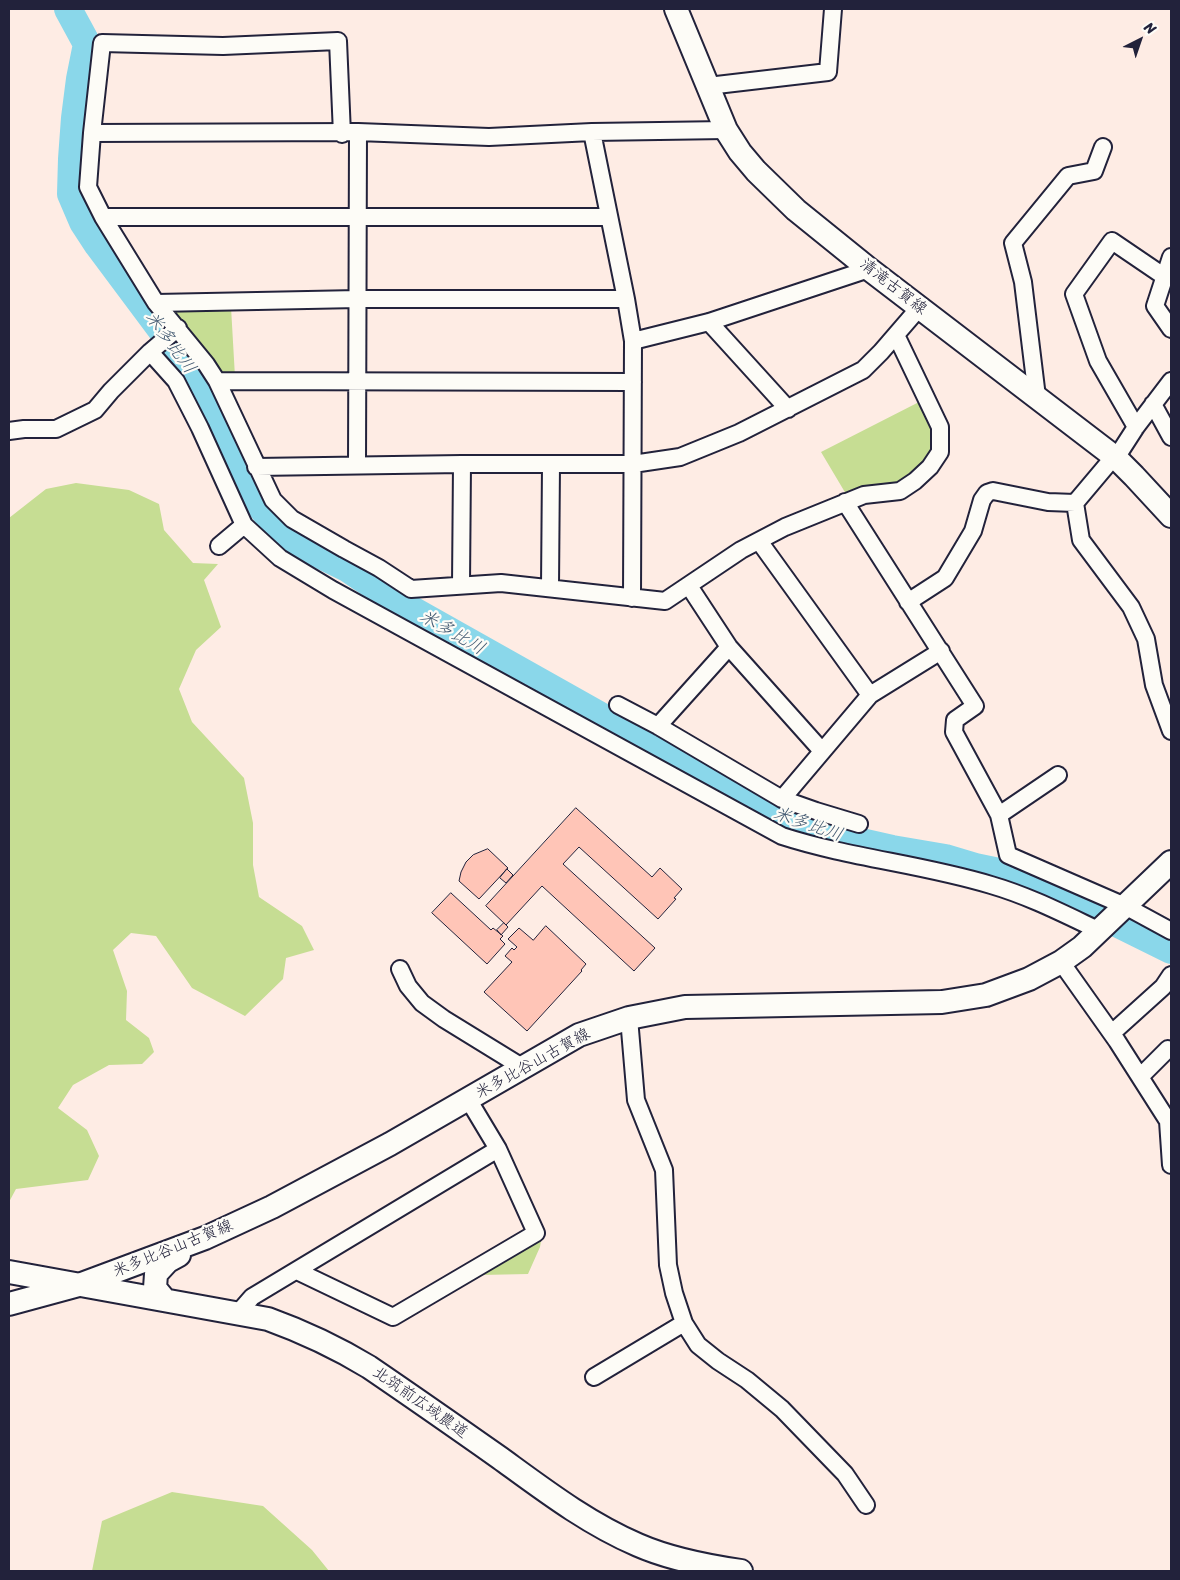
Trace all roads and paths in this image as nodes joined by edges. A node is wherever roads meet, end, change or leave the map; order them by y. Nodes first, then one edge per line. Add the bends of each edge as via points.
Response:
1 (676, 9) edge
2 (832, 9) edge
3 (708, 86) junction
4 (726, 130) junction
5 (592, 132) junction
6 (92, 133) junction
7 (350, 133) junction
8 (1103, 147) dead end
9 (358, 216) junction
10 (103, 217) junction
11 (609, 217) junction
12 (1171, 257) edge
13 (870, 269) junction
14 (1165, 276) junction
15 (358, 299) junction
16 (626, 299) junction
17 (156, 303) junction
18 (919, 308) junction
19 (709, 322) junction
20 (178, 328) junction
21 (1171, 329) edge
22 (896, 335) junction
23 (633, 341) junction
24 (150, 352) junction
25 (217, 381) junction
26 (1171, 381) edge
27 (358, 382) junction
28 (633, 382) junction
29 (1037, 397) junction
30 (1153, 404) junction
31 (788, 409) junction
32 (1136, 427) junction
33 (9, 431) edge
34 (1171, 437) edge
35 (1116, 458) junction
36 (462, 464) junction
37 (633, 464) junction
38 (357, 465) junction
39 (551, 465) junction
40 (256, 467) junction
41 (845, 502) junction
42 (1075, 503) junction
43 (1171, 516) edge
44 (244, 526) junction
45 (759, 541) junction
46 (219, 546) dead end
47 (461, 585) junction
48 (689, 586) junction
49 (550, 587) junction
50 (632, 598) junction
51 (908, 602) junction
52 (729, 647) junction
53 (941, 651) junction
54 (870, 695) junction
55 (618, 704) dead end
56 (658, 726) junction
57 (1171, 729) edge
58 (822, 751) junction
59 (1058, 774) dead end
60 (782, 799) junction
61 (999, 815) junction
62 (859, 824) dead end
63 (1171, 862) edge
64 (1123, 908) junction
65 (1100, 931) junction
66 (1171, 931) edge
67 (1061, 962) junction
68 (400, 969) dead end
69 (1171, 975) edge
70 (629, 1018) junction
71 (1112, 1033) junction
72 (1171, 1050) edge
73 (522, 1067) junction
74 (1140, 1077) junction
75 (468, 1099) junction
76 (1170, 1137) edge
77 (498, 1149) junction
78 (1171, 1165) edge
79 (205, 1238) junction
80 (297, 1271) junction
81 (9, 1272) edge
82 (79, 1285) junction
83 (165, 1300) junction
84 (9, 1304) edge
85 (238, 1313) junction
86 (684, 1323) junction
87 (594, 1377) dead end
88 (866, 1505) dead end
89 (740, 1571) edge

1 - 3 main road, 清滝古賀線
2 - 3 street via 828,72
3 - 4 main road, 清滝古賀線
4 - 5 street
4 - 13 main road, 清滝古賀線 via 740,152 769,184 796,210
5 - 7 street via 489,136
5 - 11 street
6 - 7 street
6 - 7 street via 102,43 223,46 338,41
6 - 10 street via 88,187
7 - 9 street
8 - 29 street via 1094,172 1068,176 1013,243 1023,282
9 - 10 street
9 - 11 street
9 - 15 street
10 - 17 street
11 - 16 street
12 - 14 street
13 - 18 main road, 清滝古賀線
13 - 19 street
14 - 21 street via 1155,306
14 - 32 street via 1112,241 1074,294 1098,361
15 - 16 street
15 - 17 street
15 - 27 street
16 - 23 street
17 - 20 street
18 - 22 street
18 - 29 main road, 清滝古賀線
19 - 23 street
19 - 31 street
20 - 24 street
20 - 25 street
22 - 31 street via 863,370
22 - 41 street via 940,427 940,452 915,481 900,491 864,495
23 - 28 street
24 - 33 street via 95,410 56,429
24 - 44 street via 176,381
25 - 27 street
25 - 40 street
26 - 30 street
27 - 28 street
27 - 38 street
28 - 37 street
29 - 35 main road, 清滝古賀線
30 - 32 street
30 - 34 street
31 - 37 street via 680,457
32 - 35 street
35 - 42 street
35 - 43 main road, 清滝古賀線
36 - 38 street
36 - 39 street
36 - 47 street
37 - 39 street
37 - 50 street
38 - 40 street
39 - 49 street
40 - 47 street via 273,500 292,519 411,589
41 - 45 street
41 - 51 street
42 - 51 street via 1048,502 993,491 988,493 982,500 973,531 945,578
42 - 57 street via 1081,540 1131,607 1146,639 1154,685
44 - 46 street
44 - 65 street via 280,558 333,590 782,836 816,847 992,885 1043,904
45 - 48 street
45 - 54 street
47 - 49 street via 500,583
48 - 50 street via 665,601
48 - 52 street
49 - 50 street
51 - 53 street
52 - 56 street
52 - 58 street
53 - 54 street
53 - 61 street via 975,706 955,720 954,732
54 - 58 street
55 - 56 street
56 - 60 street
58 - 60 street
59 - 61 street
60 - 62 street
61 - 64 street via 1008,855
63 - 64 main road, 米多比谷山古賀線
64 - 65 main road, 米多比谷山古賀線
64 - 66 street
65 - 67 main road, 米多比谷山古賀線
67 - 70 main road, 米多比谷山古賀線 via 1030,979 986,995 942,1002 685,1007
67 - 71 street
68 - 73 street via 408,986 422,1003
69 - 71 street via 1163,987
70 - 73 main road, 米多比谷山古賀線 via 579,1036
70 - 86 street via 636,1100 664,1170 668,1265
71 - 74 street
72 - 74 street via 1168,1049
73 - 75 main road, 米多比谷山古賀線
74 - 76 street via 1168,1121
75 - 77 street
75 - 79 main road, 米多比谷山古賀線 via 272,1207
76 - 78 street
77 - 80 street
77 - 80 street via 536,1233 393,1317
79 - 82 main road, 米多比谷山古賀線
79 - 83 main road via 168,1261 156,1274 155,1288
80 - 85 street via 252,1297
81 - 82 main road
82 - 83 main road, 北筑前広域農道
82 - 84 main road, 米多比谷山古賀線
83 - 85 main road, 北筑前広域農道
85 - 89 main road, 北筑前広域農道 via 268,1319 339,1348 604,1530 672,1556
86 - 87 street
86 - 88 street via 698,1345 782,1409 846,1474

